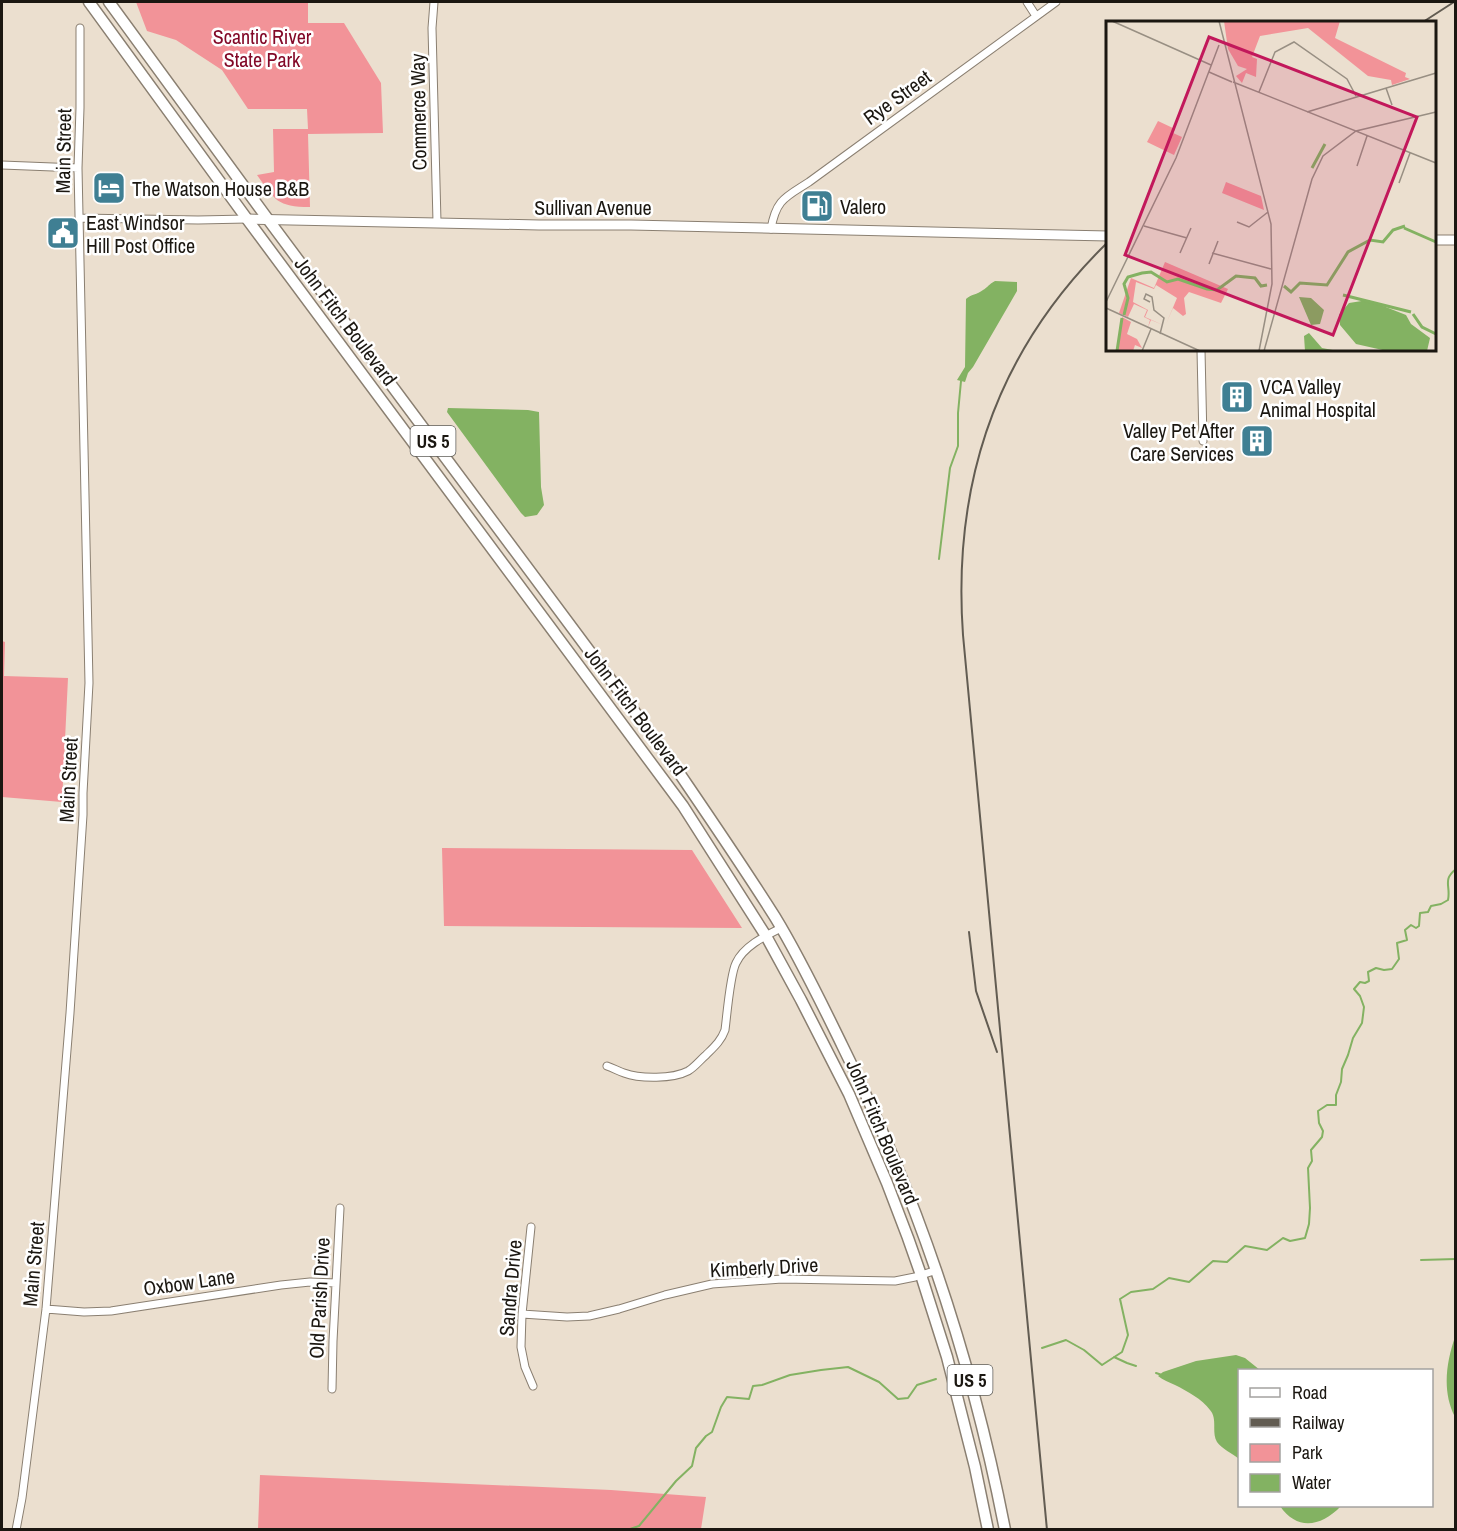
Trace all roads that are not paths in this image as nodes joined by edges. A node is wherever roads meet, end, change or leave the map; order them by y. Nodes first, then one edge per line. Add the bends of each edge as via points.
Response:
1 (89, 2) edge
2 (109, 2) edge
3 (434, 2) edge
4 (1027, 2) edge
5 (1056, 2) edge
6 (1036, 16) junction
7 (80, 28) dead end
8 (2, 165) edge
9 (78, 168) junction
10 (79, 218) junction
11 (267, 218) junction
12 (248, 219) junction
13 (436, 222) junction
14 (771, 229) junction
15 (1106, 236) edge
16 (1436, 240) edge
17 (1455, 240) edge
18 (1201, 351) edge
19 (1203, 441) dead end
20 (599, 664) junction
21 (585, 674) junction
22 (781, 928) junction
23 (766, 936) junction
24 (607, 1066) dead end
25 (860, 1082) junction
26 (846, 1089) junction
27 (902, 1177) junction
28 (887, 1183) junction
29 (340, 1208) dead end
30 (531, 1227) dead end
31 (937, 1270) junction
32 (921, 1275) junction
33 (336, 1283) junction
34 (46, 1309) junction
35 (522, 1314) junction
36 (533, 1386) dead end
37 (332, 1389) dead end
38 (998, 1492) junction
39 (981, 1495) junction
40 (16, 1530) edge
41 (988, 1530) edge
42 (1005, 1530) edge

1 - 12 highway, John Fitch Boulevard / US 5
2 - 11 highway, John Fitch Boulevard / US 5
3 - 13 street, Commerce Way
4 - 6 street
5 - 6 street, Rye Street
6 - 14 street, Rye Street via 787,196 774,214
7 - 9 street, Main Street
8 - 9 street
9 - 10 street, Main Street
10 - 12 street, Sullivan Avenue
10 - 34 street, Main Street via 89,683 72,986
11 - 12 main road, Sullivan Avenue
11 - 13 main road, Sullivan Avenue
11 - 20 highway, John Fitch Boulevard / US 5
12 - 21 highway, John Fitch Boulevard / US 5
13 - 14 main road, Sullivan Avenue
14 - 15 main road, Sullivan Avenue
16 - 17 main road
18 - 19 street
20 - 21 highway
20 - 22 highway, John Fitch Boulevard / US 5 via 669,758
21 - 23 highway, John Fitch Boulevard / US 5 via 683,806
22 - 23 street
22 - 25 highway, John Fitch Boulevard / US 5
23 - 24 street via 736,963 723,1037 690,1070 655,1077 625,1074
23 - 26 highway, John Fitch Boulevard / US 5
25 - 26 highway
25 - 27 highway, John Fitch Boulevard / US 5
26 - 28 highway, John Fitch Boulevard / US 5
27 - 28 highway
27 - 31 highway, John Fitch Boulevard / US 5
28 - 32 highway, John Fitch Boulevard / US 5
29 - 33 street, Old Parish Drive
30 - 35 street, Sandra Drive
31 - 32 street, Kimberly Drive
31 - 38 highway, John Fitch Boulevard / US 5 via 966,1362
32 - 35 street, Kimberly Drive via 892,1281 782,1279 712,1284 589,1316
32 - 39 highway, John Fitch Boulevard / US 5 via 951,1368
33 - 34 street, Oxbow Lane via 310,1282 111,1311
33 - 37 street, Old Parish Drive
34 - 40 street, Main Street
35 - 36 street, Sandra Drive via 521,1347
38 - 39 highway
38 - 42 highway, John Fitch Boulevard / US 5
39 - 41 highway, John Fitch Boulevard / US 5

